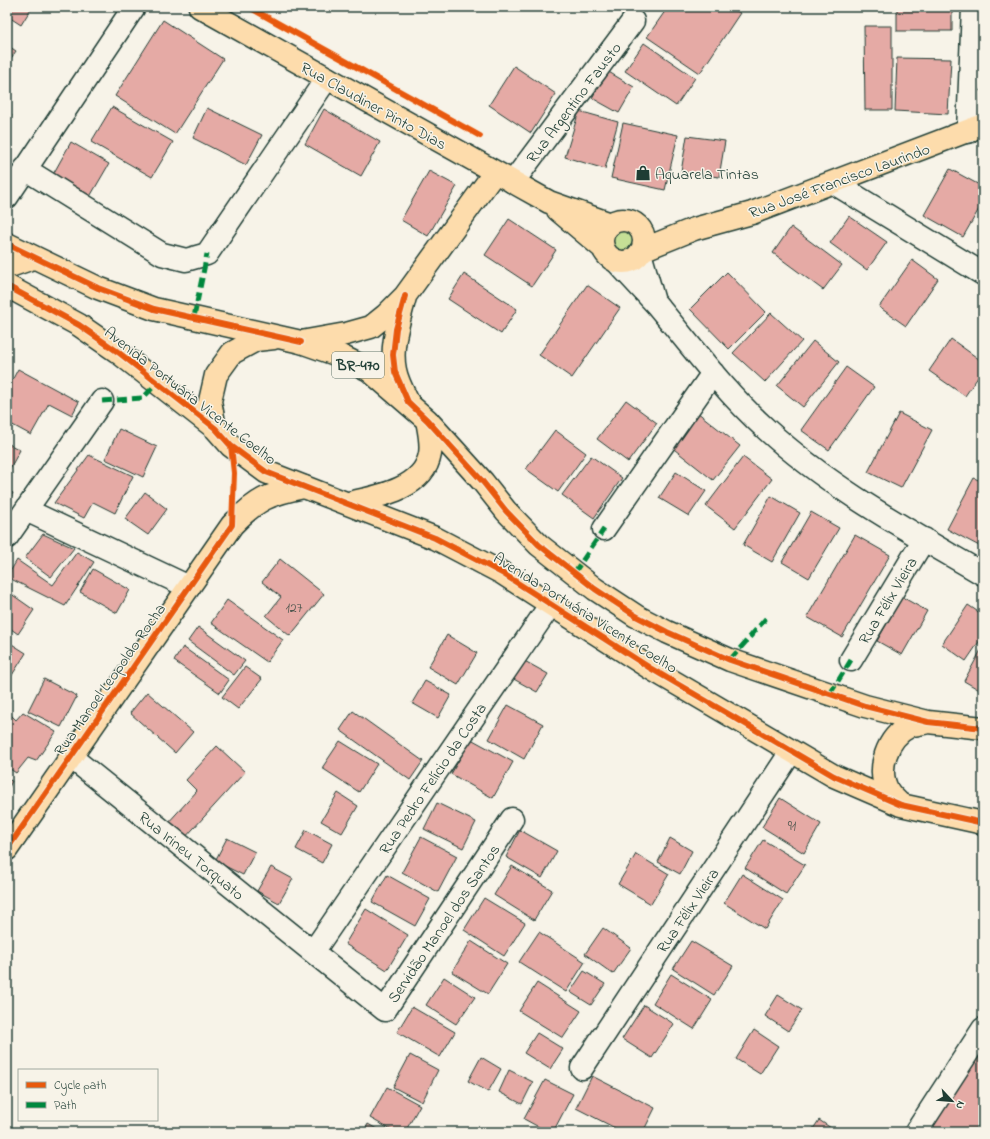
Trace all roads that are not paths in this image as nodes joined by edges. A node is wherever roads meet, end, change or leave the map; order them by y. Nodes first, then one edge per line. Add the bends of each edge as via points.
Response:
1 (134, 7) edge
2 (200, 7) edge
3 (973, 7) edge
4 (633, 22) dead end
5 (326, 78) junction
6 (976, 128) edge
7 (25, 169) junction
8 (504, 177) junction
9 (834, 183) junction
10 (7, 197) edge
11 (549, 202) junction
12 (611, 224) junction
13 (637, 226) junction
14 (694, 229) junction
15 (7, 244) edge
16 (641, 252) junction
17 (610, 255) junction
18 (33, 258) junction
19 (7, 267) edge
20 (983, 274) edge
21 (7, 286) edge
22 (405, 296) junction
23 (654, 302) junction
24 (292, 340) junction
25 (713, 373) junction
26 (102, 401) dead end
27 (408, 402) junction
28 (427, 420) junction
29 (215, 428) junction
30 (304, 487) junction
31 (348, 503) junction
32 (26, 510) junction
33 (604, 529) dead end
34 (7, 537) edge
35 (924, 540) junction
36 (983, 574) edge
37 (189, 587) junction
38 (551, 604) junction
39 (850, 660) dead end
40 (928, 722) junction
41 (983, 728) edge
42 (791, 752) junction
43 (70, 757) junction
44 (901, 805) junction
45 (512, 820) dead end
46 (983, 823) edge
47 (7, 849) edge
48 (313, 952) junction
49 (983, 1029) edge
50 (582, 1068) dead end
51 (916, 1132) edge

1 - 7 street
2 - 5 main road, Rua Claudiner Pinto Dias
3 - 6 street
4 - 8 street, Rua Argentino Fausto
5 - 7 street via 207,254 186,260 162,254
5 - 8 main road, Rua Claudiner Pinto Dias
6 - 9 main road, Rua José Francisco Laurindo
7 - 10 street
8 - 11 main road, Rua Claudiner Pinto Dias
8 - 22 main road
9 - 14 main road, Rua José Francisco Laurindo via 752,213
9 - 20 street
11 - 12 main road, Rua Claudiner Pinto Dias
11 - 17 main road, Rua Claudiner Pinto Dias
12 - 13 main road via 624,220
12 - 17 main road via 602,234
13 - 14 main road, Rua José Francisco Laurindo
13 - 16 main road via 643,237
14 - 16 main road, Rua José Francisco Laurindo
15 - 18 main road, Avenida Portuária Vicente Coelho / BR-470
16 - 17 main road via 626,262
16 - 23 street
17 - 23 street
18 - 19 main road
18 - 24 main road, Avenida Portuária Vicente Coelho / BR-470 via 98,288 154,309
21 - 29 main road, Avenida Portuária Vicente Coelho via 79,325 118,352
22 - 24 main road via 371,327 346,334
22 - 27 main road via 396,329 393,354 395,372
23 - 25 street
24 - 27 main road, Avenida Portuária Vicente Coelho / BR-470 via 341,356 369,370
24 - 29 main road via 256,340 232,353 216,375 210,401
25 - 33 street
25 - 35 street via 766,430 813,468
26 - 32 street
27 - 28 main road, Avenida Portuária Vicente Coelho / BR-470
28 - 31 main road via 431,441 430,454 424,470 406,484 382,496
28 - 40 main road, Avenida Portuária Vicente Coelho / BR-470 via 539,545 636,616 730,660 865,706
29 - 30 main road, Avenida Portuária Vicente Coelho via 231,446 266,472
30 - 31 main road, Avenida Portuária Vicente Coelho
30 - 37 main road, Rua Manoel Leopoldo Rocha via 276,493 250,506 232,525
31 - 38 main road, Avenida Portuária Vicente Coelho via 434,538 502,573
32 - 34 street
32 - 37 street
35 - 36 street
35 - 39 street, Rua Félix Vieira
37 - 43 main road, Rua Manoel Leopoldo Rocha
38 - 42 main road, Avenida Portuária Vicente Coelho via 650,668
38 - 48 street, Rua Pedro Felício da Costa
40 - 41 main road, Avenida Portuária Vicente Coelho / BR-470
40 - 44 main road via 910,726 894,738 885,754 883,773 888,791
42 - 44 main road, Avenida Portuária Vicente Coelho via 834,776
42 - 50 street, Rua Félix Vieira
43 - 47 main road, Rua Manoel Leopoldo Rocha
43 - 48 street, Rua Irineu Torquato
44 - 46 main road, Avenida Portuária Vicente Coelho
45 - 48 street, Servidão Manoel dos Santos via 385,1010
49 - 51 street

